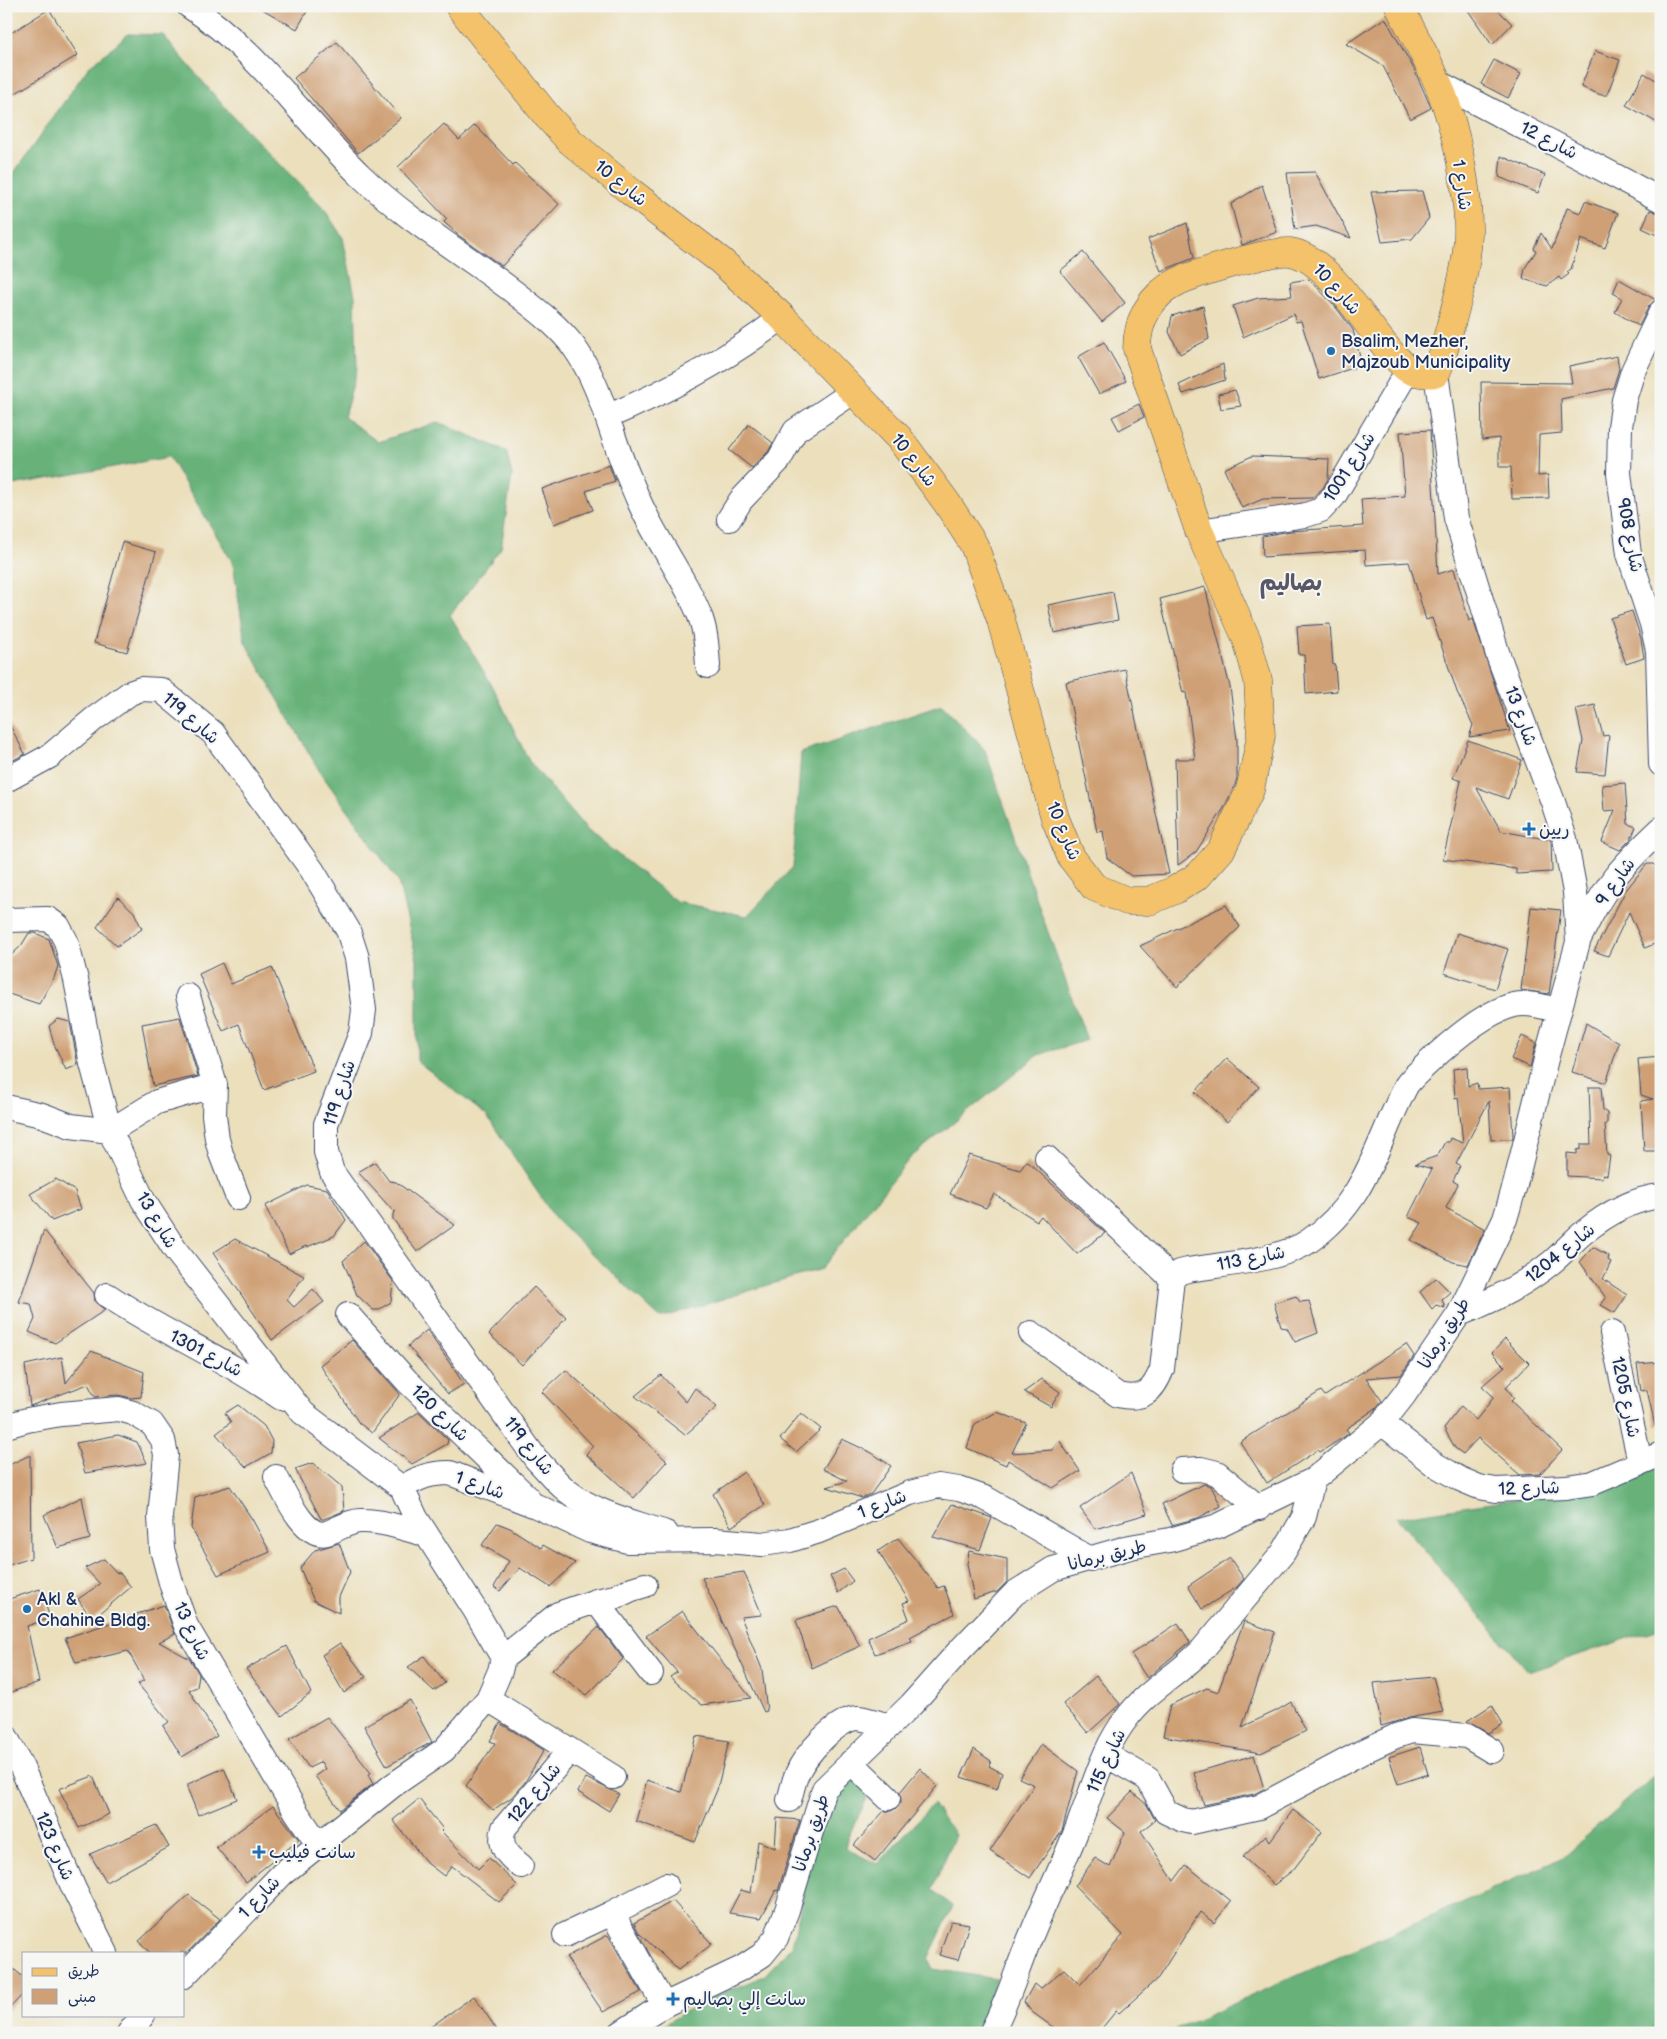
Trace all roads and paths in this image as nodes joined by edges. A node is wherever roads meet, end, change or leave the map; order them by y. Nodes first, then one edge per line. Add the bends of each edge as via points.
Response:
1 (458, 6) edge
2 (1399, 6) edge
3 (203, 10) edge
4 (1437, 82) junction
5 (1661, 200) edge
6 (1661, 312) edge
7 (782, 317) junction
8 (1408, 370) junction
9 (1436, 373) junction
10 (853, 392) junction
11 (607, 417) junction
12 (729, 519) dead end
13 (1199, 531) junction
14 (708, 666) dead end
15 (1661, 764) edge
16 (6, 780) edge
17 (1661, 829) edge
18 (6, 920) edge
19 (1578, 942) junction
20 (188, 996) dead end
21 (1559, 1011) junction
22 (1546, 1059) joint
23 (215, 1085) junction
24 (6, 1107) edge
25 (110, 1131) junction
26 (1047, 1158) dead end
27 (1661, 1196) edge
28 (238, 1198) dead end
29 (1172, 1279) junction
30 (107, 1295) dead end
31 (348, 1314) dead end
32 (1459, 1314) junction
33 (1031, 1333) dead end
34 (1612, 1333) dead end
35 (303, 1413) junction
36 (1382, 1423) junction
37 (6, 1425) edge
38 (1650, 1458) edge
39 (1182, 1470) dead end
40 (276, 1477) dead end
41 (1314, 1480) junction
42 (402, 1488) junction
43 (536, 1506) junction
44 (1258, 1508) junction
45 (427, 1534) junction
46 (687, 1541) junction
47 (1090, 1559) junction
48 (645, 1585) dead end
49 (596, 1601) junction
50 (503, 1658) junction
51 (651, 1673) dead end
52 (488, 1699) junction
53 (888, 1726) junction
54 (6, 1737) edge
55 (570, 1750) junction
56 (1492, 1751) dead end
57 (1106, 1755) junction
58 (851, 1762) junction
59 (613, 1777) dead end
60 (888, 1798) dead end
61 (790, 1800) dead end
62 (318, 1844) junction
63 (521, 1866) dead end
64 (666, 1885) dead end
65 (612, 1913) junction
66 (565, 1935) dead end
67 (105, 1952) edge
68 (185, 1975) edge
69 (664, 2005) junction
70 (621, 2033) edge
71 (991, 2033) edge

1 - 7 main road, شارع 10 via 570,141 720,261
2 - 4 main road, شارع 1
3 - 11 street via 278,84 362,176 402,212 548,318 574,348 596,386
4 - 5 street, شارع 12
4 - 9 main road, شارع 1 via 1457,145 1468,234 1462,273
6 - 15 street, شارع 908 via 1633,371 1624,400 1619,474 1629,554 1658,650
7 - 10 main road, شارع 10
7 - 11 street via 751,342 713,365 658,395
8 - 9 main road
8 - 13 street, شارع 1001 via 1334,496 1321,510 1296,517
8 - 13 main road, شارع 10 via 1330,276 1308,258 1291,252 1270,253 1165,288 1142,317 1137,349
9 - 19 street, شارع 13 via 1456,518 1498,655 1565,839 1575,892
10 - 12 street via 794,431 780,460 741,500
10 - 13 main road, شارع 10 via 899,438 974,545 1001,620 1055,818 1071,857 1094,887 1127,901 1149,901 1175,890 1198,876 1221,850 1250,790 1261,736 1258,680 1247,640
11 - 14 street via 644,513 702,620
16 - 46 street, شارع 119 via 50,756 108,709 141,689 161,690 213,733 312,870 348,930 357,958 364,1010 360,1033 326,1124 326,1152 332,1172 519,1435 566,1490 620,1520
17 - 19 street, شارع 9 via 1615,877
18 - 25 street, شارع 13 via 48,919 58,926 66,941
19 - 21 street, شارع 13
20 - 23 street
21 - 22 street, شارع 13
21 - 29 street, شارع 113 via 1537,1005 1514,1005 1485,1018 1456,1037 1407,1084 1358,1192 1326,1228 1307,1242 1285,1253 1188,1270
22 - 32 street, طريق برمانا via 1505,1219
23 - 25 street via 158,1102
23 - 28 street via 217,1139
24 - 25 street via 71,1126
25 - 35 street, شارع 13 via 143,1200 176,1252
26 - 29 street
27 - 32 street, شارع 1204 via 1619,1208 1522,1284
29 - 33 street via 1162,1369 1157,1383 1143,1394 1128,1397 1118,1394
30 - 35 street, شارع 1301 via 176,1338 241,1371
31 - 43 street, شارع 120 via 407,1381
32 - 36 street, طريق برمانا
34 - 38 street, شارع 1205
35 - 42 street, شارع 13
36 - 38 street, شارع 12 via 1434,1464 1472,1484 1496,1490 1592,1483
36 - 41 street, طريق برمانا
37 - 62 street, شارع 13 via 61,1414 119,1409 152,1424 163,1440 166,1456 160,1518 162,1549 186,1626
39 - 44 street via 1202,1469 1217,1473
40 - 45 street via 296,1514 318,1534 361,1520
41 - 44 street, طريق برمانا
41 - 57 street, شارع 115 via 1304,1517 1283,1553 1188,1664 1126,1718
42 - 43 street, شارع 1 via 415,1479 450,1472
42 - 45 street
43 - 46 street, شارع 1 via 590,1531 627,1541
44 - 47 street, طريق برمانا via 1218,1526
45 - 50 street
46 - 47 street, شارع 1 via 762,1544 790,1540 910,1493 938,1486 985,1498
47 - 53 street, طريق برمانا via 1052,1569 1015,1593
48 - 49 street
49 - 50 street via 558,1614
49 - 51 street
50 - 52 street, شارع 1
52 - 55 street, شارع 122
52 - 62 street, شارع 1 via 444,1750
53 - 58 street, طريق برمانا
53 - 61 street via 857,1718 835,1728 811,1752 797,1773
54 - 67 street, شارع 123 via 74,1890
55 - 59 street
55 - 63 street, شارع 122 via 504,1828 500,1838 503,1849
56 - 57 street via 1467,1736 1412,1731 1364,1751 1259,1807 1192,1822 1166,1812 1148,1779
57 - 71 street, شارع 115 via 1056,1881 1032,1931 1005,2008
58 - 60 street
58 - 69 street, طريق برمانا via 824,1789 776,1938 762,1955 742,1968
62 - 68 street, شارع 1 via 282,1874
64 - 65 street
65 - 66 street
65 - 69 street
69 - 70 street, طريق برمانا

